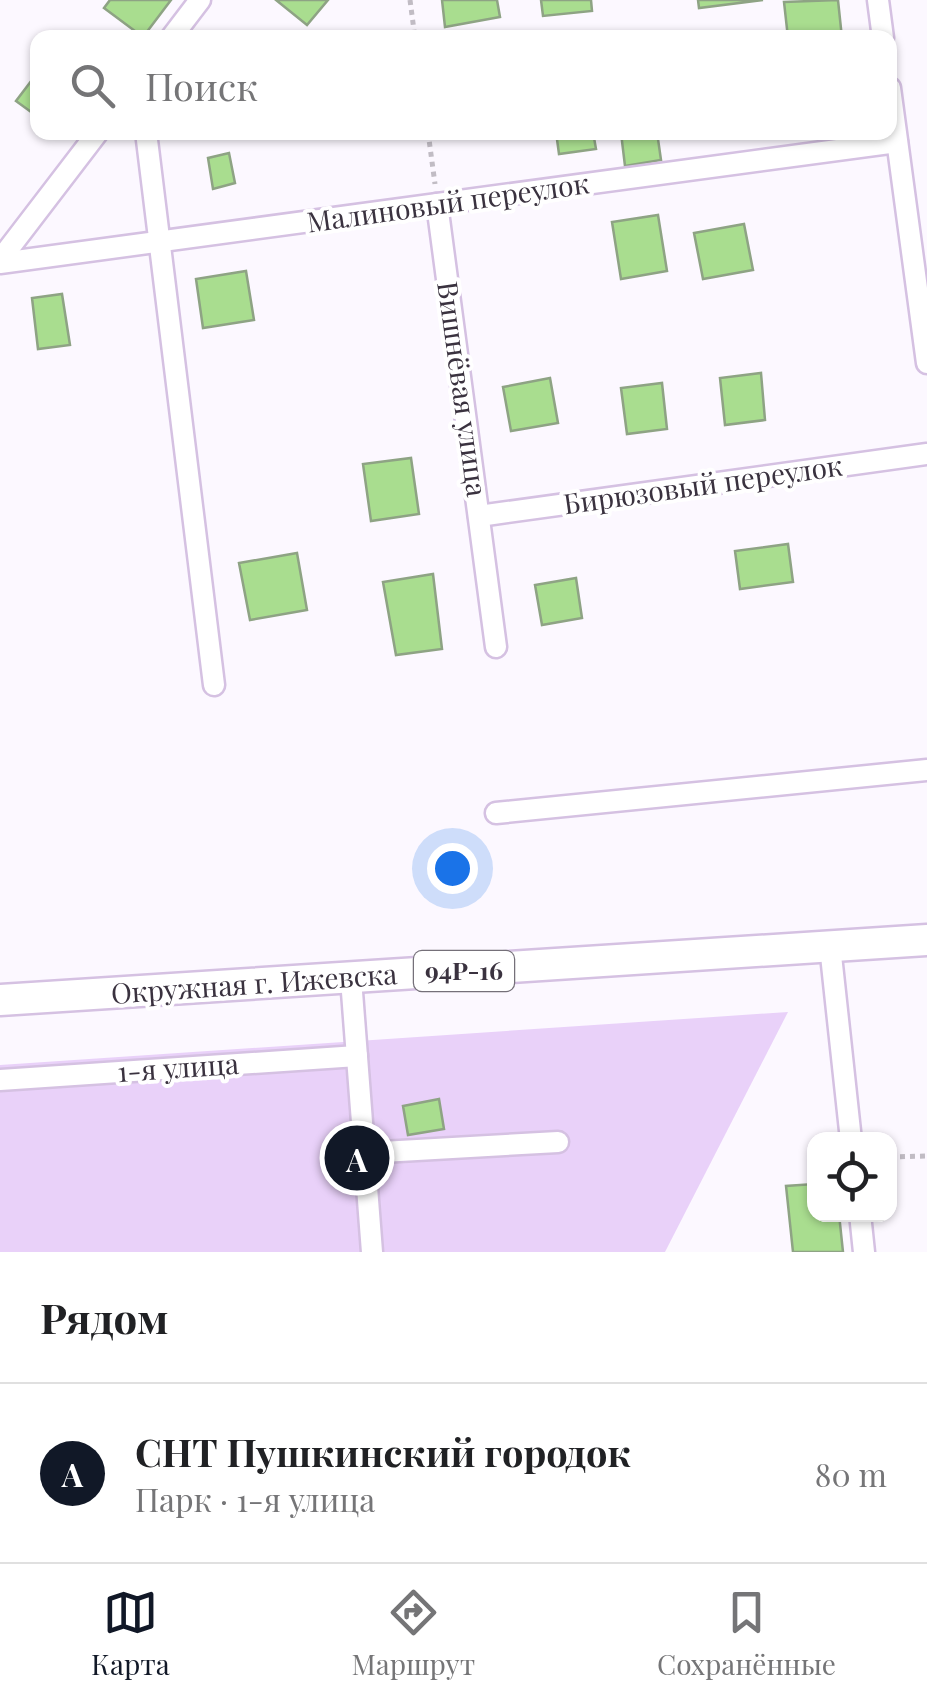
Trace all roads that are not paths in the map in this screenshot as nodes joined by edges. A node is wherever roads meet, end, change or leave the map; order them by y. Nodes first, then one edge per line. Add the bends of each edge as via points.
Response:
1 (200, 0) edge
2 (878, 0) edge
3 (177, 30) edge
4 (882, 30) edge
5 (92, 140) edge
6 (147, 140) edge
7 (897, 142) joint
8 (437, 204) junction
9 (158, 242) junction
10 (0, 262) edge
11 (927, 363) edge
12 (927, 454) edge
13 (479, 516) junction
14 (496, 646) dead end
15 (214, 685) dead end
16 (927, 770) edge
17 (496, 813) dead end
18 (927, 940) edge
19 (830, 946) junction
20 (351, 978) junction
21 (0, 1000) edge
22 (357, 1056) junction
23 (0, 1080) edge
24 (851, 1132) edge
25 (558, 1142) dead end
26 (364, 1153) junction
27 (861, 1222) edge
28 (372, 1252) edge
29 (864, 1252) edge

1 - 3 street
2 - 4 street
5 - 10 street
6 - 9 street
7 - 8 street, Малиновый переулок
7 - 11 street
8 - 9 street, Малиновый переулок
8 - 13 street, Вишнёвая улица
9 - 10 street, Малиновый переулок
9 - 15 street
12 - 13 street, Бирюзовый переулок
13 - 14 street, Вишнёвая улица
16 - 17 street
18 - 19 main road, Окружная г. Ижевска / 94Р-16
19 - 20 main road, Окружная г. Ижевска / 94Р-16
19 - 24 street
20 - 21 main road, Окружная г. Ижевска / 94Р-16
20 - 22 street
22 - 23 street, 1-я улица
22 - 26 street
25 - 26 street
26 - 28 street
27 - 29 street

